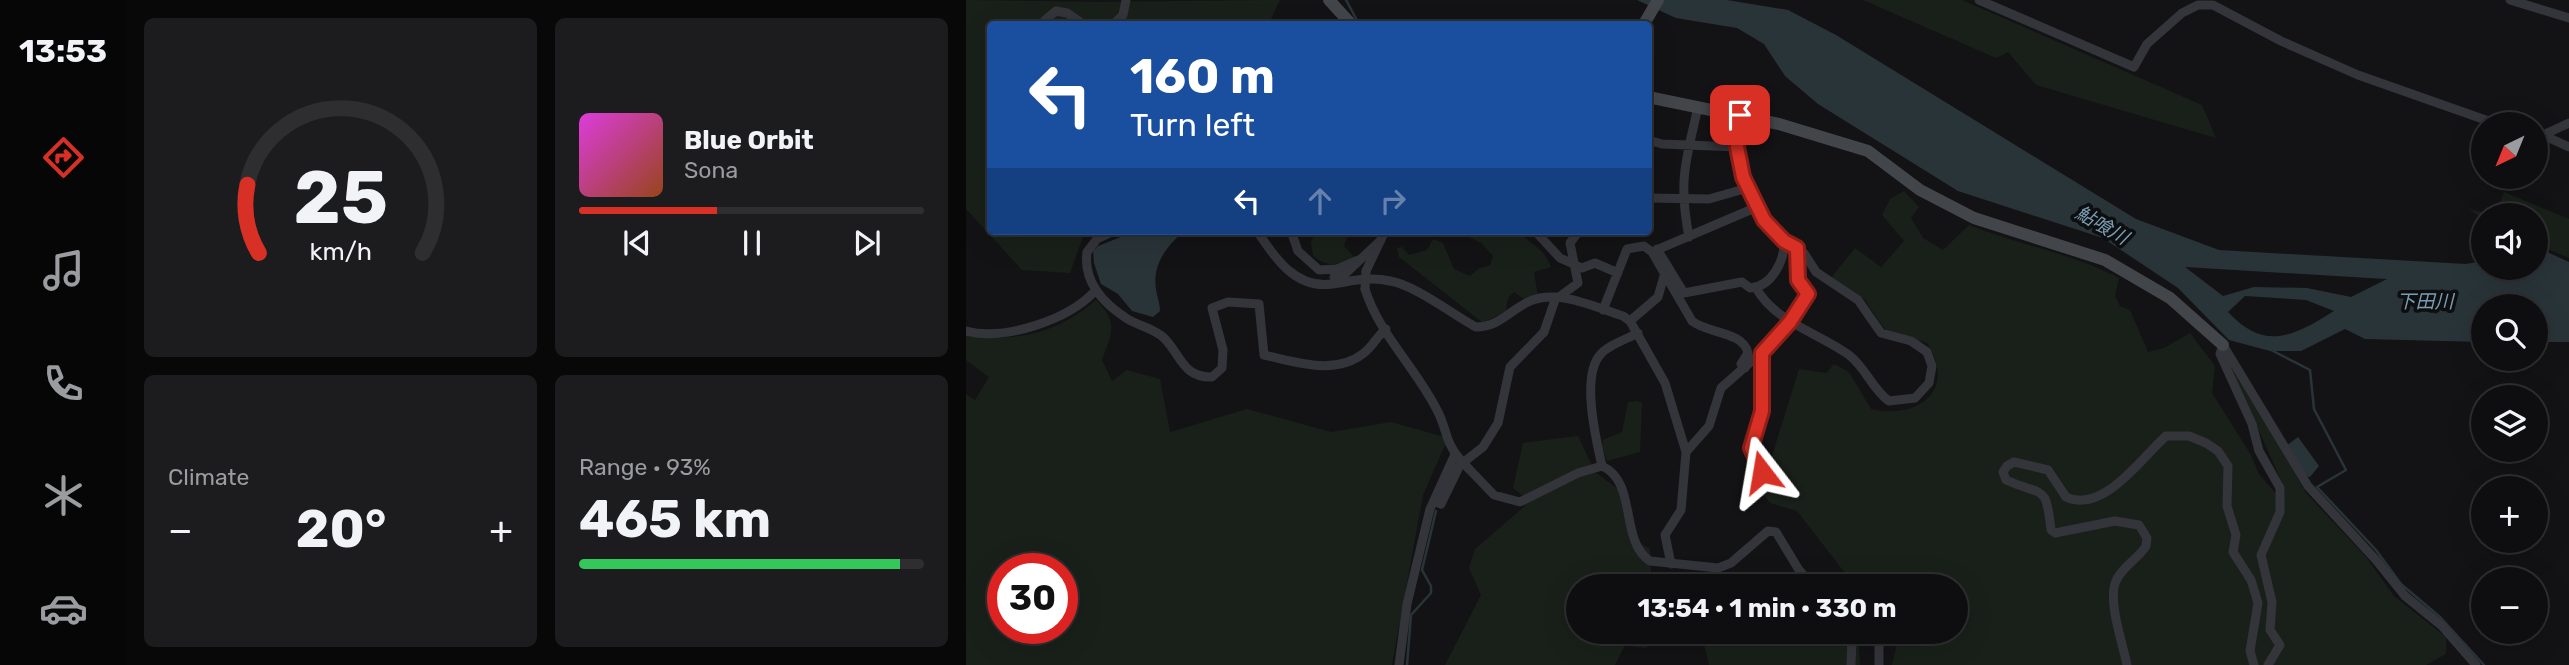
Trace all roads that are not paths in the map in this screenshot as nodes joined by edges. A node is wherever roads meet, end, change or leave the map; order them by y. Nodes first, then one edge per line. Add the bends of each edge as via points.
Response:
1 (1126, 0) edge
2 (1329, 0) edge
3 (1658, 0) edge
4 (1979, 0) edge
5 (2510, 0) edge
6 (2569, 18) edge
7 (1046, 21) edge
8 (1079, 21) edge
9 (1117, 21) edge
10 (1348, 21) edge
11 (1646, 21) edge
12 (1652, 98) edge
13 (1698, 107) junction
14 (1740, 115) junction
15 (2471, 115) edge
16 (2569, 122) edge
17 (2548, 130) edge
18 (2548, 137) edge
19 (1652, 140) edge
20 (1689, 145) junction
21 (1737, 147) junction
22 (2569, 147) edge
23 (1751, 187) junction
24 (1652, 198) edge
25 (1682, 199) junction
26 (1757, 207) junction
27 (1106, 235) edge
28 (1260, 235) edge
29 (1292, 235) edge
30 (1383, 235) edge
31 (1539, 235) edge
32 (1576, 235) edge
33 (1689, 237) junction
34 (1784, 241) junction
35 (1797, 248) junction
36 (1655, 251) junction
37 (1361, 259) junction
38 (1576, 266) junction
39 (1618, 273) junction
40 (1664, 276) junction
41 (1315, 283) junction
42 (1756, 288) junction
43 (1095, 291) junction
44 (1557, 297) junction
45 (1603, 310) junction
46 (1630, 321) junction
47 (1790, 322) junction
48 (1386, 329) junction
49 (966, 331) edge
50 (1638, 333) junction
51 (2223, 345) junction
52 (1762, 353) junction
53 (1745, 368) junction
54 (1686, 452) junction
55 (1458, 457) junction
56 (1602, 466) junction
57 (1762, 472) dead end
58 (1434, 501) junction
59 (1671, 564) junction
60 (1804, 574) edge
61 (1852, 644) edge
62 (1880, 644) edge
63 (1399, 665) edge
64 (1851, 665) edge
65 (1879, 665) edge
66 (2127, 665) edge
67 (2254, 665) edge
68 (2268, 665) edge
69 (2476, 665) edge

1 - 9 street
2 - 10 street
3 - 11 street
4 - 15 street via 2134,68 2147,44 2182,13 2198,5 2213,5 2335,65
5 - 6 street
7 - 8 street via 1056,10
12 - 13 street
13 - 14 street
13 - 20 street
14 - 21 street
14 - 51 street via 1868,151 1920,190 1974,218 2105,260 2170,298
16 - 17 street
18 - 22 street
19 - 20 street
20 - 21 street
20 - 25 street
21 - 23 street via 1738,164
23 - 25 street via 1709,199
23 - 26 street
24 - 25 street
25 - 33 street
26 - 33 street
26 - 34 street
27 - 43 street via 1087,252
28 - 41 street via 1286,270
29 - 37 street via 1298,251 1319,270 1337,269
30 - 37 street
30 - 48 street, bridge via 1366,271 1365,289
31 - 38 street via 1560,258
32 - 38 street via 1570,243
33 - 36 street
34 - 35 street
34 - 42 street via 1780,265
35 - 47 street via 1798,280 1808,294
35 - 47 street via 1823,277 1864,306 1881,333 1912,341 1927,352 1932,366 1929,383 1915,398 1889,401 1848,354
36 - 39 street via 1644,246 1627,249
36 - 40 street
36 - 42 street via 1684,293 1742,282
37 - 41 street via 1346,274
38 - 39 street via 1595,263
38 - 44 street via 1578,283
39 - 45 street
40 - 46 street via 1658,297
40 - 53 street via 1692,321 1702,329 1740,339 1748,353 1741,364
41 - 44 street via 1370,278 1396,282 1476,327 1504,320 1530,301
42 - 47 street via 1761,298
43 - 48 street via 1126,319 1163,337 1181,364 1203,377 1212,377 1222,368 1223,350 1212,308 1228,302 1259,304 1264,355 1328,367 1363,354
43 - 49 street via 1075,310 1048,323 988,333
44 - 45 street
44 - 58 street via 1544,332 1510,367 1498,423 1483,447 1460,465 1441,504
45 - 46 street
46 - 50 street
47 - 52 street
48 - 55 street via 1440,414
50 - 54 street via 1665,383
50 - 56 street via 1602,352 1592,374 1592,422
51 - 68 street via 2220,354 2252,424 2259,451 2280,488 2280,512 2261,555 2272,602 2270,630 2280,645
51 - 69 street via 2308,486 2393,584 2442,626
52 - 53 street
52 - 57 street via 1762,411 1751,448
53 - 54 street via 1721,388 1709,426
54 - 59 street via 1681,510 1665,534
55 - 56 street, bridge via 1494,495 1520,502
55 - 58 street
56 - 59 street via 1619,481 1642,554 1653,562
58 - 63 street via 1407,604
59 - 60 street via 1718,568 1731,563 1768,531 1776,533
61 - 64 street
62 - 65 street
66 - 67 street via 2114,591 2116,580 2146,547 2145,532 2139,525 2115,521 2055,533 2048,500 2042,492 2006,480 2003,472 2007,466 2014,462 2048,470 2066,497 2088,499 2129,475 2166,436 2189,436 2218,451 2228,466 2227,506 2236,536 2234,557 2258,603 2250,650

